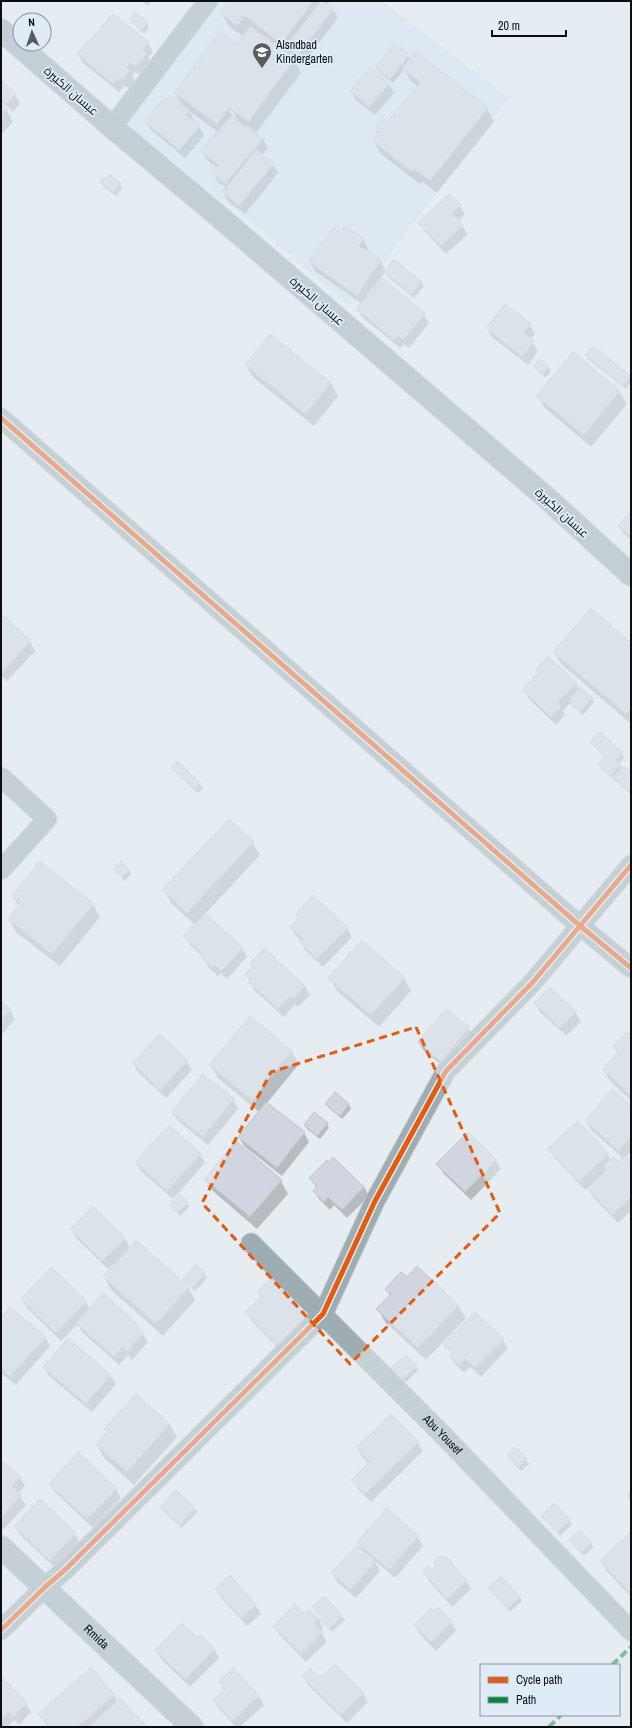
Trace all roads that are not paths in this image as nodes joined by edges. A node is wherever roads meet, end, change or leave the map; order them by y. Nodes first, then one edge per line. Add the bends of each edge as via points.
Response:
1 (208, 1) edge
2 (1, 30) edge
3 (112, 127) junction
4 (1, 418) edge
5 (631, 575) edge
6 (1, 777) edge
7 (631, 865) edge
8 (1, 870) edge
9 (579, 925) junction
10 (631, 968) edge
11 (250, 1242) dead end
12 (323, 1314) junction
13 (1, 1547) edge
14 (44, 1587) junction
15 (1, 1630) edge
16 (631, 1631) edge
17 (192, 1727) edge

1 - 3 street
2 - 3 main road, عبسان الكبيرة
3 - 5 main road, عبسان الكبيرة via 548,499
4 - 9 street
6 - 8 street via 47,819
7 - 9 street
9 - 10 street
9 - 12 street via 533,982 446,1072 375,1201
11 - 12 street, Abu Yousef
12 - 14 street via 66,1569
12 - 16 street, Abu Yousef
13 - 14 street, Rmida
14 - 15 street
14 - 17 street, Rmida

